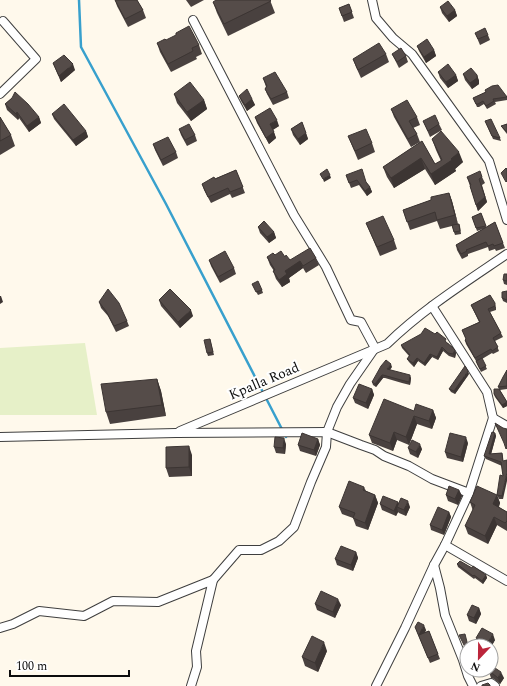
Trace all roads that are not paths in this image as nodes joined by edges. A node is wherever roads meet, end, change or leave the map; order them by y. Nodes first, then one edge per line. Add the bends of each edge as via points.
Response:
1 (372, 0) edge
2 (193, 20) dead end
3 (3, 22) dead end
4 (0, 94) edge
5 (507, 220) edge
6 (507, 254) edge
7 (432, 306) junction
8 (375, 348) junction
9 (493, 418) junction
10 (507, 426) edge
11 (327, 432) junction
12 (176, 433) junction
13 (0, 437) edge
14 (469, 493) junction
15 (445, 545) junction
16 (434, 565) junction
17 (213, 580) junction
18 (507, 581) edge
19 (0, 628) edge
20 (191, 686) edge
21 (376, 686) edge
22 (473, 686) edge
23 (481, 686) edge
24 (495, 686) edge

1 - 5 street via 376,18 392,38 412,54 489,161
2 - 8 street via 294,215 326,267 351,320 361,322
3 - 4 street via 36,59
6 - 7 street, Kpalla Road
7 - 8 street, Kpalla Road via 386,344
7 - 9 street via 487,392
8 - 11 street via 350,384
8 - 12 street, Kpalla Road
9 - 10 street
9 - 14 street
11 - 12 street
11 - 14 street via 375,450 432,479
11 - 17 street via 326,447 294,526 279,541 261,550 239,550
12 - 13 street, Kpalla Road
14 - 15 street
15 - 16 street
15 - 18 street
16 - 21 street
16 - 22 street via 445,615
17 - 19 street via 158,602 113,601 84,616 39,611
17 - 20 street via 196,651 197,667
23 - 24 street via 491,683

